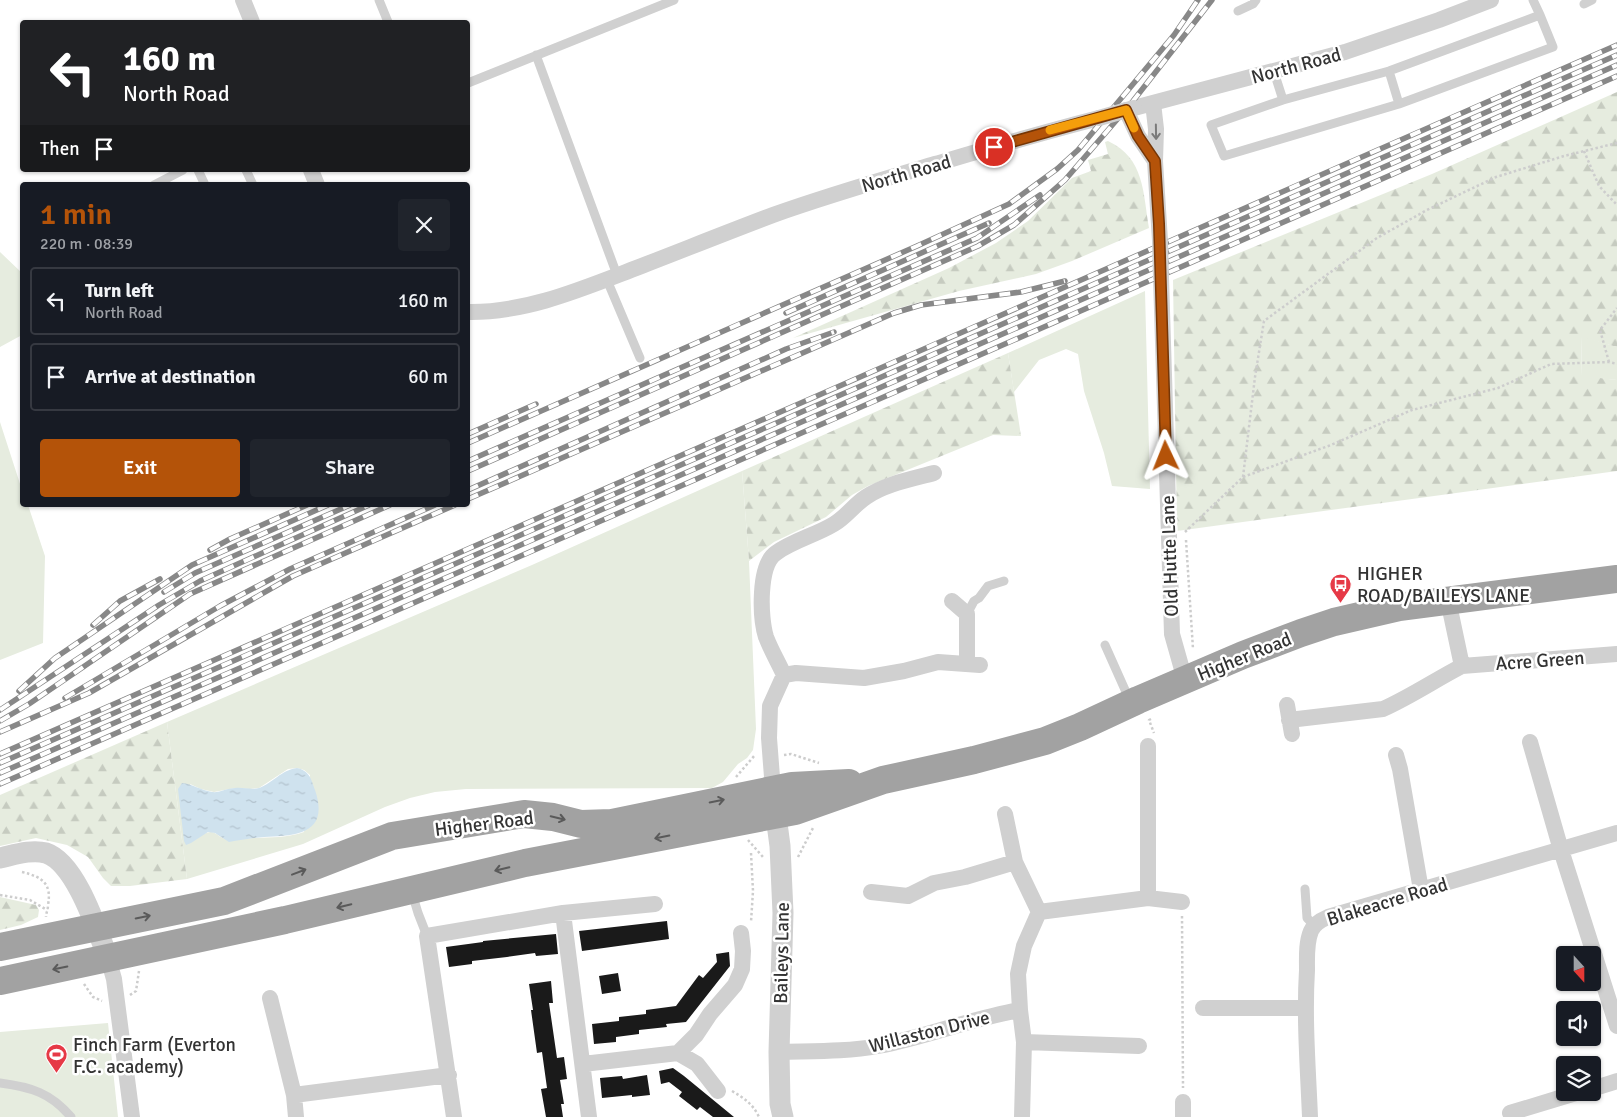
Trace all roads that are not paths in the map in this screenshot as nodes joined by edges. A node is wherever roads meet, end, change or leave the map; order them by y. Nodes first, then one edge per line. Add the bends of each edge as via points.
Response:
1 (243, 0) edge
2 (380, 0) edge
3 (672, 0) edge
4 (1256, 0) edge
5 (1491, 0) edge
6 (1533, 0) edge
7 (1238, 11) dead end
8 (1540, 15) junction
9 (251, 20) edge
10 (387, 20) edge
11 (536, 55) junction
12 (1389, 71) junction
13 (1274, 72) junction
14 (470, 82) edge
15 (1283, 100) junction
16 (1153, 103) junction
17 (1399, 104) junction
18 (1129, 111) junction
19 (1155, 161) junction
20 (179, 172) edge
21 (165, 182) edge
22 (612, 277) junction
23 (470, 312) edge
24 (640, 358) dead end
25 (934, 473) dead end
26 (1617, 579) edge
27 (1004, 581) dead end
28 (1448, 600) junction
29 (952, 601) dead end
30 (967, 614) junction
31 (1105, 645) dead end
32 (1617, 654) edge
33 (1462, 666) junction
34 (784, 675) junction
35 (1190, 678) junction
36 (1131, 704) junction
37 (1289, 720) dead end
38 (1530, 742) dead end
39 (1148, 746) dead end
40 (1396, 755) dead end
41 (774, 803) junction
42 (1005, 814) dead end
43 (1617, 833) edge
44 (1561, 850) junction
45 (2, 858) edge
46 (1015, 862) junction
47 (1305, 889) dead end
48 (411, 890) junction
49 (1421, 890) junction
50 (871, 892) dead end
51 (1148, 898) junction
52 (1182, 902) road end
53 (655, 904) dead end
54 (1039, 912) junction
55 (563, 913) junction
56 (1315, 926) junction
57 (96, 927) junction
58 (741, 933) dead end
59 (427, 936) junction
60 (0, 947) edge
61 (108, 958) junction
62 (0, 981) edge
63 (270, 998) dead end
64 (1203, 1008) dead end
65 (1305, 1008) junction
66 (1020, 1010) junction
67 (1617, 1026) edge
68 (1024, 1042) junction
69 (1139, 1046) dead end
70 (779, 1052) junction
71 (678, 1053) junction
72 (583, 1064) junction
73 (449, 1076) junction
74 (1617, 1081) edge
75 (0, 1083) edge
76 (1601, 1085) edge
77 (718, 1091) dead end
78 (294, 1095) junction
79 (1556, 1099) edge
80 (1510, 1113) dead end
81 (71, 1117) edge
82 (132, 1117) edge
83 (296, 1117) edge
84 (454, 1117) edge
85 (589, 1117) edge
86 (783, 1117) edge
87 (1022, 1117) edge
88 (1310, 1117) edge

1 - 9 street
2 - 10 lane
3 - 11 lane
4 - 7 lane
5 - 13 street, North Road via 1372,43
6 - 8 lane
8 - 12 lane
8 - 17 lane via 1553,47
11 - 14 lane
11 - 22 lane
12 - 15 lane
12 - 17 lane
13 - 15 lane
13 - 16 street, North Road
15 - 17 lane via 1212,125 1224,156
16 - 18 street, North Road
16 -> 19 street, Old Hutte Lane
18 - 19 street via 1138,136
18 - 22 street, North Road, bridge via 1050,130 822,198
19 - 35 street, Old Hutte Lane, bridge via 1172,634
20 - 21 lane
22 - 23 street, North Road via 521,307
22 - 24 lane
25 - 34 street via 868,495 840,520 774,553 763,581 764,628
26 - 28 highway, Higher Road
27 - 30 lane via 988,586
28 - 33 street
28 - 35 highway, Higher Road via 1372,612 1334,622
29 - 30 street
30 - 34 street via 974,664 938,662 864,678
31 - 36 lane
32 - 33 street, Acre Green
33 - 37 street, Acre Green via 1383,709
34 - 41 street via 770,706
35 - 36 highway, Higher Road
36 - 41 highway, Higher Road via 1021,748 883,780 792,786
38 - 44 street
39 - 51 street
40 - 49 street
41 -> 48 highway, Higher Road
57 -> 41 highway, Higher Road via 224,901 392,836 524,814 581,824 612,823
41 - 70 street, Baileys Lane via 783,913
42 - 46 street
43 - 44 street, Blakeacre Road
44 - 49 street, Blakeacre Road
44 - 67 street
45 - 57 street via 37,852 46,853 63,864
46 - 50 street via 934,883 908,896
46 - 54 street
47 - 56 lane via 1307,918
48 - 59 lane
48 -> 61 highway, Higher Road
49 - 56 street, Blakeacre Road via 1328,917
51 - 52 street
51 - 54 street
53 - 55 street
54 - 66 street via 1024,946 1018,974
55 - 59 street
55 - 72 street
56 - 65 street, Blakeacre Road via 1308,944
57 - 60 highway, Higher Road
57 - 61 street
58 - 71 street via 742,969 735,984
59 - 73 street
61 -> 62 highway, Higher Road
61 - 82 street via 114,979
63 - 78 street
64 - 65 street
65 - 88 street, Blakeacre Road
66 - 68 street
66 - 70 street, Willaston Drive via 878,1046
68 - 69 street
68 - 87 street
70 - 86 street, Baileys Lane
71 - 72 street
71 - 77 street via 697,1064
72 - 85 street
73 - 78 street
73 - 84 street
74 - 76 street
75 - 81 lane via 48,1095
78 - 83 street
79 - 80 street

